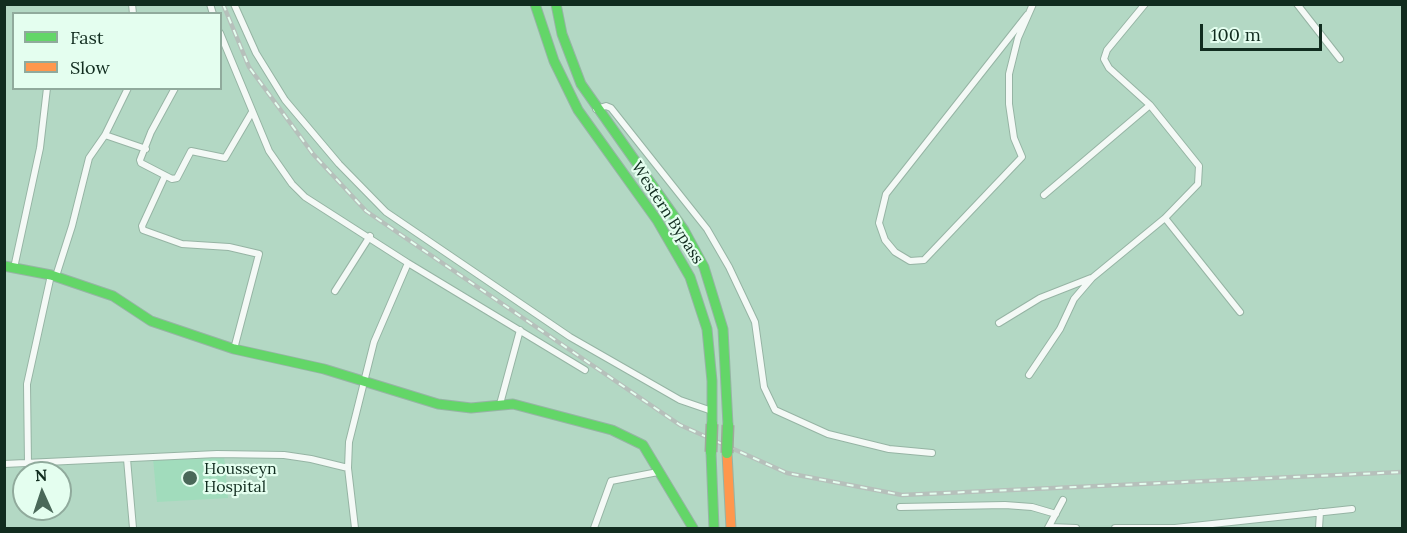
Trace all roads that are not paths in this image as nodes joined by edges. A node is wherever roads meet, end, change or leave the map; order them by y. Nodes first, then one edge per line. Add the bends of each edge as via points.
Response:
1 (234, 4) edge
2 (535, 4) edge
3 (556, 4) edge
4 (1034, 4) edge
5 (1145, 4) edge
6 (1297, 4) edge
7 (1027, 15) junction
8 (224, 48) edge
9 (1340, 59) dead end
10 (47, 90) edge
11 (127, 90) edge
12 (174, 90) edge
13 (1150, 105) junction
14 (596, 109) junction
15 (252, 112) junction
16 (105, 135) junction
17 (146, 148) junction
18 (165, 177) junction
19 (1044, 195) dead end
20 (1165, 219) junction
21 (370, 236) junction
22 (408, 263) junction
23 (9, 267) edge
24 (54, 276) junction
25 (1092, 278) junction
26 (335, 291) dead end
27 (1240, 312) dead end
28 (999, 323) dead end
29 (520, 330) junction
30 (234, 349) junction
31 (585, 370) dead end
32 (1029, 375) dead end
33 (363, 379) junction
34 (500, 404) junction
35 (712, 411) junction
36 (932, 453) dead end
37 (127, 459) junction
38 (28, 461) edge
39 (72, 462) edge
40 (348, 468) junction
41 (657, 472) junction
42 (1063, 500) dead end
43 (900, 507) dead end
44 (1352, 509) dead end
45 (1320, 512) junction
46 (1056, 514) junction
47 (1226, 525) edge
48 (133, 528) edge
49 (355, 528) edge
50 (594, 528) edge
51 (693, 528) edge
52 (714, 528) edge
53 (731, 528) edge
54 (1048, 528) edge
55 (1076, 528) edge
56 (1115, 528) edge
57 (1175, 528) edge
58 (1319, 528) edge

1 - 35 street via 255,53 285,99 339,164 386,212 570,337 680,400
2 - 35 main road, Western Bypass via 554,62 578,110 657,220 690,277 707,329
3 - 14 main road, Western Bypass via 569,57
4 - 7 street
5 - 13 street via 1104,59
6 - 9 street
7 - 7 street via 1009,74 1014,138 1022,157 924,260 910,261 885,240 879,223 886,194
8 - 15 street
10 - 23 street via 40,148
11 - 16 street
12 - 17 street
13 - 19 street
13 - 20 street via 1199,166 1198,184
14 - 36 street via 611,108 707,229 755,322 764,387 775,410 828,434 889,449
14 - 53 main road, Western Bypass, bridge via 678,222 704,267 723,329
15 - 18 street via 225,158 191,151 177,177
15 - 21 street via 269,151 292,184 305,197
16 - 17 street
16 - 24 street via 89,158 72,226
17 - 18 street via 141,163
18 - 30 street via 143,230 182,244 259,254
20 - 25 street
20 - 27 street
21 - 22 street
21 - 26 street
22 - 29 street
22 - 33 street via 374,342
23 - 24 main road
24 - 30 main road via 113,296 151,321
24 - 38 street via 28,377
25 - 28 street via 1040,298
25 - 32 street via 1074,299
29 - 31 street
29 - 34 street
30 - 33 main road
33 - 34 main road via 438,404 471,408
33 - 40 street via 349,442
34 - 41 main road via 520,405 612,430 643,445
35 - 52 main road, Western Bypass, bridge
37 - 39 street
37 - 40 street via 285,455
37 - 48 street
40 - 49 street
41 - 50 street via 611,481
41 - 51 main road
42 - 46 street
43 - 46 street via 1005,505
44 - 45 street
45 - 47 street
45 - 58 street
46 - 54 street
47 - 57 street
54 - 55 street
56 - 57 street

